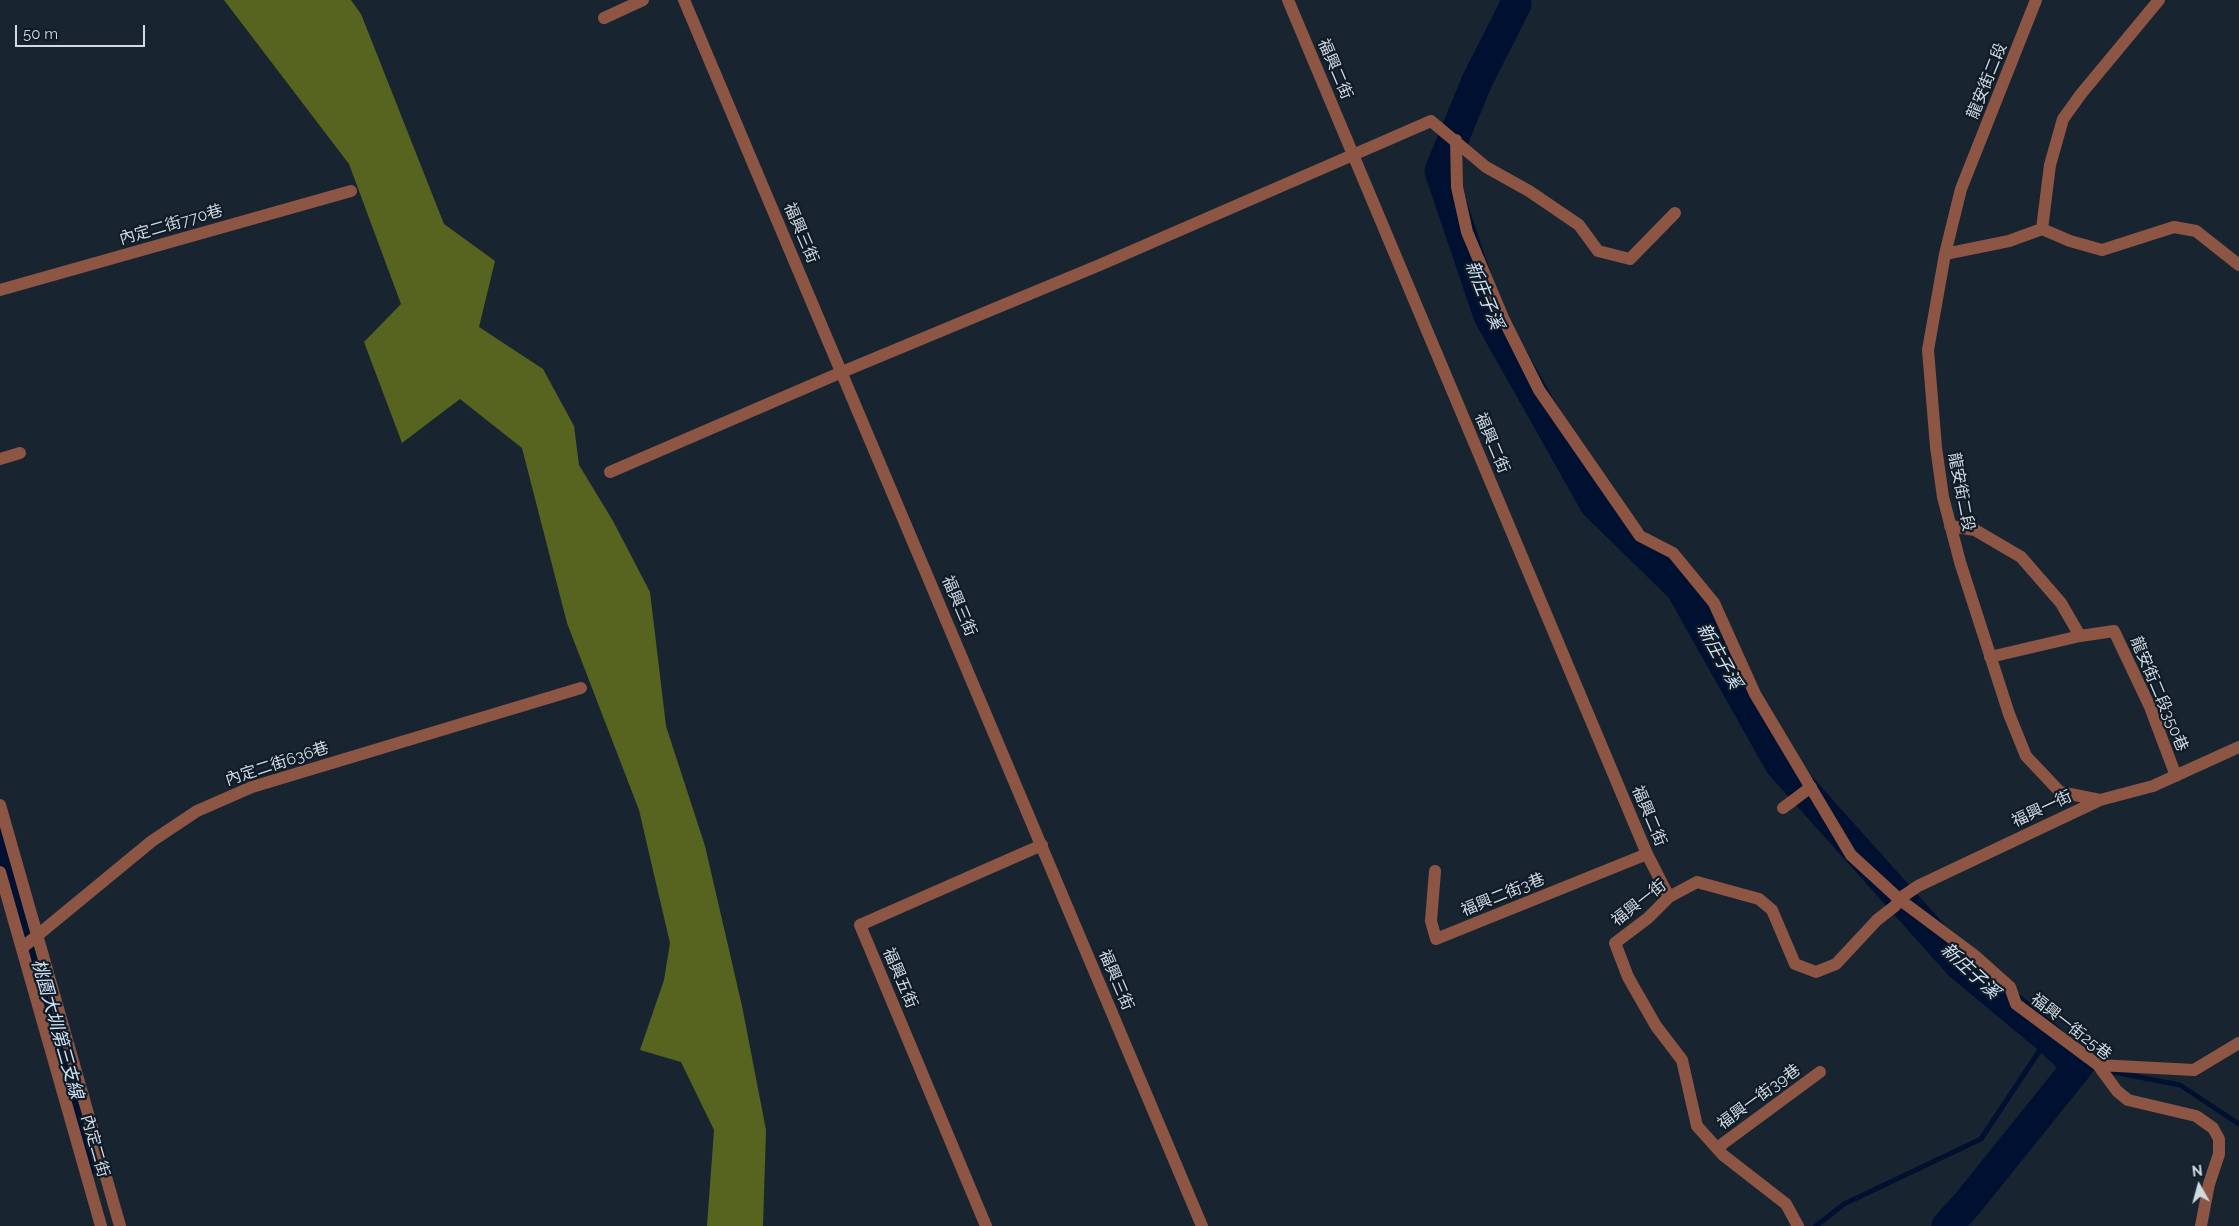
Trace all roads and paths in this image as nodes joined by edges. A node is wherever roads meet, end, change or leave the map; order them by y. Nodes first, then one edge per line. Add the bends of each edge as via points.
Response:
1 (643, 0) edge
2 (684, 0) edge
3 (1288, 0) edge
4 (2036, 0) edge
5 (2159, 0) edge
6 (604, 18) dead end
7 (1456, 140) junction
8 (1353, 153) junction
9 (351, 192) dead end
10 (1675, 213) dead end
11 (2042, 229) junction
12 (1945, 254) junction
13 (2239, 265) edge
14 (0, 290) edge
15 (842, 372) junction
16 (20, 453) dead end
17 (0, 459) edge
18 (610, 472) dead end
19 (1950, 526) junction
20 (2080, 636) junction
21 (1990, 657) junction
22 (581, 688) dead end
23 (2239, 747) edge
24 (2176, 776) junction
25 (1810, 787) junction
26 (2100, 800) junction
27 (0, 805) edge
28 (1783, 808) dead end
29 (1042, 845) junction
30 (1647, 854) junction
31 (1435, 871) dead end
32 (0, 872) edge
33 (1669, 897) junction
34 (1897, 902) junction
35 (37, 937) junction
36 (23, 948) junction
37 (2239, 1043) edge
38 (2098, 1065) junction
39 (1820, 1072) dead end
40 (1717, 1148) junction
41 (101, 1226) edge
42 (120, 1226) edge
43 (986, 1226) edge
44 (1202, 1226) edge
45 (1798, 1226) edge
46 (2201, 1226) edge

1 - 6 street
2 - 15 street, 福興三街
3 - 8 street, 福興二街
4 - 12 street, 龍安街二段 via 1961,189
5 - 11 street via 2063,119 2050,165
7 - 8 street via 1431,121
7 - 10 street via 1486,167 1579,225 1598,251 1630,258
7 - 25 street, 福興一街25巷 via 1457,186 1467,232 1504,320 1539,390 1640,536 1673,553 1714,603 1755,694
8 - 15 street via 1102,264
8 - 30 street, 福興二街
9 - 14 street, 內定二街770巷
11 - 12 street via 2009,241
11 - 13 street via 2102,250 2174,227 2196,231
12 - 19 street, 龍安街二段 via 1928,350 1936,447
15 - 18 street
15 - 29 street, 福興三街
16 - 17 street
19 - 20 street via 1975,530 2021,556 2060,603
19 - 21 street, 龍安街二段
20 - 21 street, 龍安街二段350巷
20 - 24 street, 龍安街二段350巷 via 2114,631 2150,707
21 - 26 street, 龍安街二段 via 2026,756 2060,792
22 - 35 street, 內定二街636巷 via 252,787 196,811 152,841
23 - 24 street, 龍安街二段
24 - 26 street, 龍安街二段 via 2153,786
25 - 28 street
25 - 34 street, 福興一街25巷 via 1851,855
26 - 34 street, 福興一街 via 1918,886
27 - 35 street
29 - 43 street, 福興五街 via 860,925
29 - 44 street, 福興三街
30 - 31 street, 福興二街3巷 via 1436,939 1431,920
30 - 33 street, 福興二街
32 - 36 street, 內定二街
33 - 34 street, 福興一街 via 1697,882 1759,899 1772,910 1795,964 1816,972 1836,964
33 - 40 street, 福興一街 via 1648,918 1614,943 1646,1010 1682,1060 1697,1126
34 - 38 street, 福興一街25巷 via 1974,955 2010,987 2016,1004
35 - 36 street, 內定二街636巷
35 - 42 street
36 - 41 street, 內定二街
37 - 38 street via 2194,1070
38 - 46 street, 福興一街25巷 via 2117,1092 2128,1100 2196,1116 2213,1128 2219,1139 2219,1154
39 - 40 street, 福興一街39巷
40 - 45 street, 福興一街 via 1786,1204

